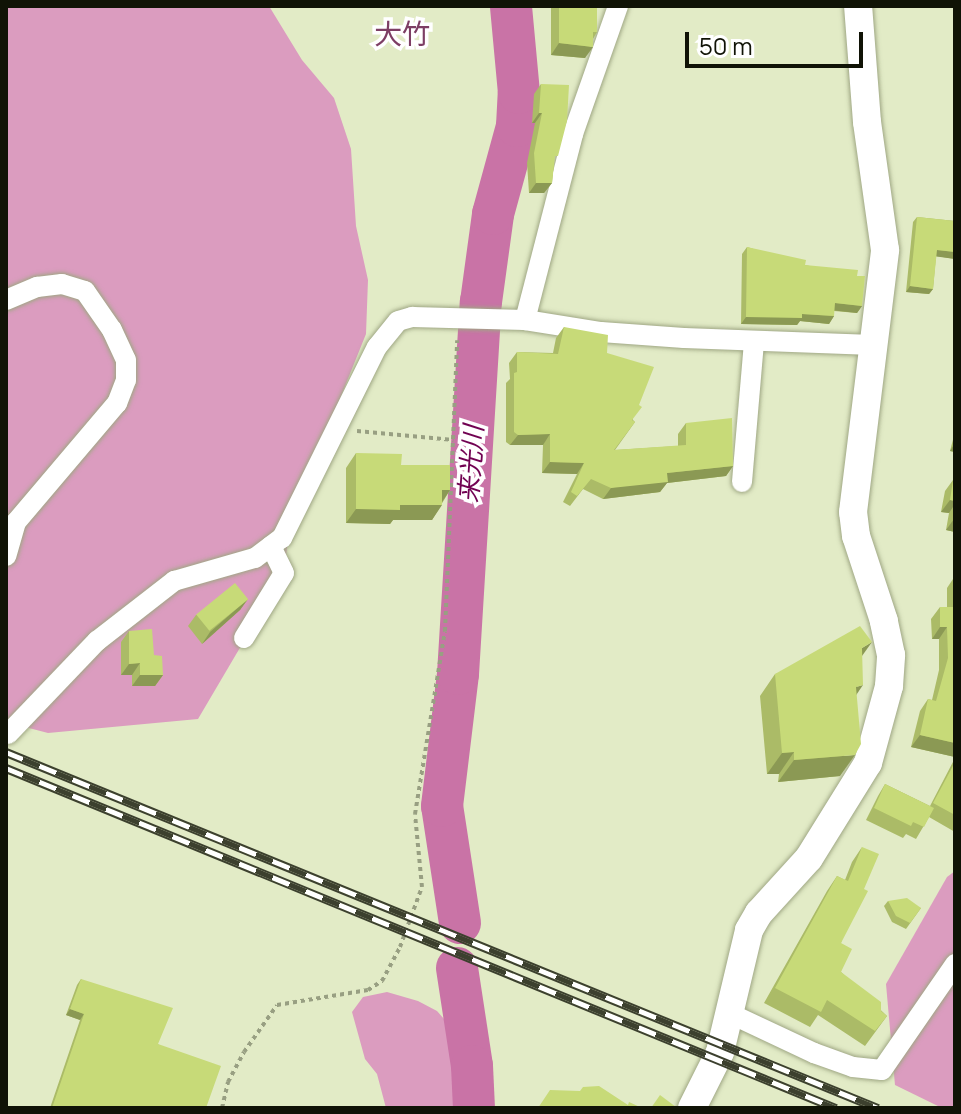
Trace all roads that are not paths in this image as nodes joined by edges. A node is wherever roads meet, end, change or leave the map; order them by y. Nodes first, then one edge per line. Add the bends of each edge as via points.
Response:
1 (618, 6) edge
2 (858, 6) edge
3 (6, 300) edge
4 (518, 320) junction
5 (754, 342) junction
6 (873, 345) junction
7 (742, 482) dead end
8 (271, 546) junction
9 (6, 556) edge
10 (244, 638) dead end
11 (8, 734) dead end
12 (955, 964) edge
13 (731, 1014) junction
14 (692, 1108) edge

1 - 4 street via 573,134
2 - 6 street via 885,250
3 - 9 street via 62,284 85,291 126,360 126,380 117,403 16,522
4 - 5 street via 601,332
4 - 8 street via 412,317 390,326 282,538
5 - 6 street
5 - 7 street
6 - 13 street via 853,512 891,655 881,720 868,763 809,858 749,930
8 - 10 street via 284,573
8 - 11 street via 255,558 174,581 97,641
12 - 13 street via 882,1070 853,1067 814,1053
13 - 14 street via 720,1052

